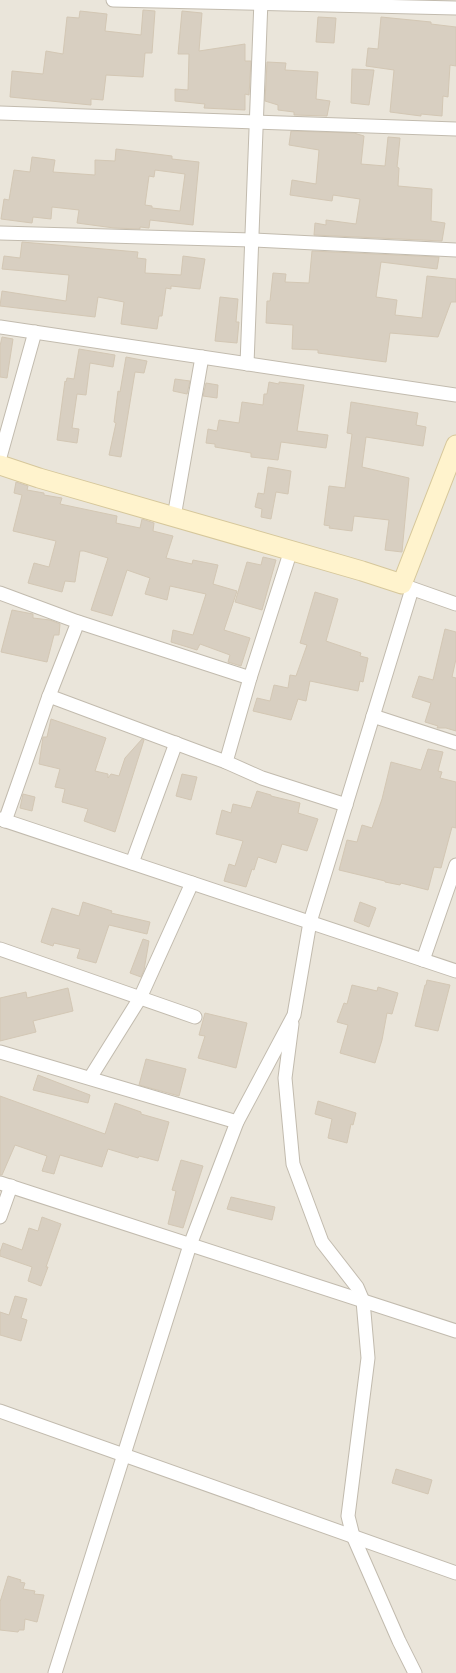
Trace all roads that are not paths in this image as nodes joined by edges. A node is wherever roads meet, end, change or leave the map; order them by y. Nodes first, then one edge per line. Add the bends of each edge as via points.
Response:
1 (113, 0) edge
2 (261, 2) edge
3 (456, 8) edge
4 (0, 113) edge
5 (256, 122) junction
6 (456, 129) edge
7 (0, 233) edge
8 (252, 240) junction
9 (456, 250) edge
10 (0, 327) edge
11 (35, 332) junction
12 (202, 357) junction
13 (247, 364) junction
14 (456, 394) edge
15 (456, 445) edge
16 (0, 457) edge
17 (0, 465) edge
18 (174, 517) junction
19 (291, 550) junction
20 (407, 587) junction
21 (0, 593) edge
22 (456, 604) edge
23 (78, 622) junction
24 (250, 678) junction
25 (49, 696) junction
26 (373, 716) junction
27 (176, 743) junction
28 (456, 743) edge
29 (226, 762) junction
30 (346, 805) junction
31 (3, 820) edge
32 (132, 863) junction
33 (456, 865) edge
34 (192, 883) junction
35 (310, 922) junction
36 (0, 949) edge
37 (423, 960) junction
38 (456, 971) edge
39 (140, 998) junction
40 (294, 1015) junction
41 (195, 1017) dead end
42 (0, 1052) edge
43 (90, 1078) junction
44 (237, 1122) junction
45 (5, 1185) edge
46 (0, 1217) edge
47 (190, 1245) junction
48 (363, 1301) junction
49 (456, 1331) edge
50 (0, 1411) edge
51 (15, 1417) junction
52 (0, 1424) edge
53 (123, 1455) junction
54 (353, 1536) junction
55 (456, 1573) edge
56 (54, 1673) edge
57 (415, 1673) edge

1 - 2 street
2 - 3 street
2 - 5 street
4 - 5 street
5 - 6 street
5 - 8 street
7 - 8 street
8 - 9 street
8 - 13 street
10 - 11 street
11 - 12 street
11 - 16 street
12 - 13 street
12 - 18 street
13 - 14 street
15 - 20 street
17 - 18 street
18 - 19 street
19 - 20 street
19 - 24 street
20 - 22 street
20 - 26 street
21 - 23 street
23 - 24 street
23 - 25 street
24 - 29 street
25 - 27 street
25 - 31 street
26 - 28 street
26 - 30 street
27 - 29 street
27 - 32 street
29 - 30 street via 262,778
30 - 35 street
31 - 32 street
32 - 34 street
33 - 37 street
34 - 35 street
34 - 39 street
35 - 37 street
35 - 40 street
36 - 39 street
37 - 38 street
39 - 41 street
39 - 43 street
40 - 44 street
40 - 48 street via 284,1078 293,1164 322,1242 358,1287
42 - 43 street
43 - 44 street
44 - 47 street
45 - 46 street
45 - 47 street
47 - 48 street
47 - 53 street
48 - 49 street
48 - 54 street via 368,1358 348,1516
50 - 51 street
51 - 52 street
51 - 53 street
53 - 54 street
53 - 56 street
54 - 55 street
54 - 57 street

